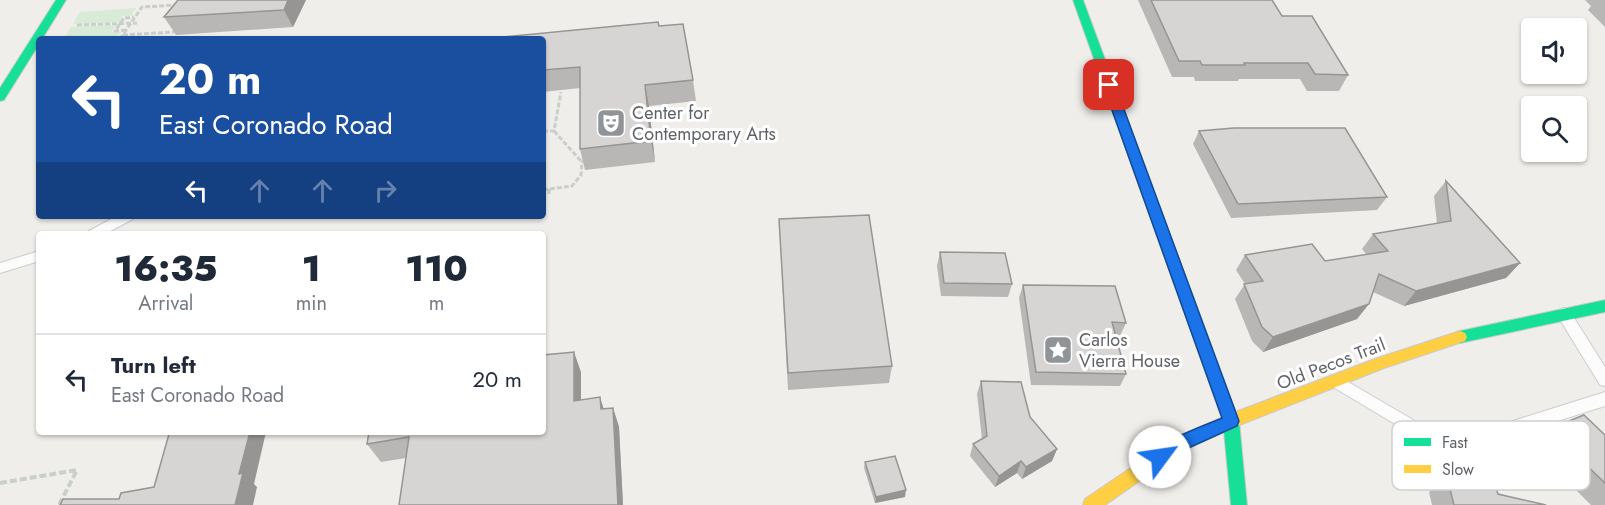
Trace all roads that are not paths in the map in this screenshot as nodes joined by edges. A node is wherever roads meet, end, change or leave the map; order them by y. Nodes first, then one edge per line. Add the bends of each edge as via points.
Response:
1 (62, 0) edge
2 (1078, 0) edge
3 (39, 36) edge
4 (36, 41) edge
5 (0, 98) edge
6 (122, 219) edge
7 (100, 231) edge
8 (36, 257) edge
9 (0, 268) edge
10 (1605, 306) edge
11 (1564, 314) junction
12 (1605, 380) edge
13 (1337, 381) junction
14 (1605, 399) edge
15 (1231, 421) junction
16 (1403, 421) edge
17 (1535, 421) edge
18 (1091, 505) edge
19 (1239, 505) edge

1 - 3 street
2 - 15 street
4 - 5 street
6 - 7 lane
8 - 9 lane
10 - 11 street, Old Pecos Trail
11 - 12 lane
11 - 13 street, Old Pecos Trail via 1476,332
13 - 15 street, Old Pecos Trail
13 - 16 lane
14 - 17 lane
15 - 18 street, Old Pecos Trail via 1178,445
15 - 19 street

